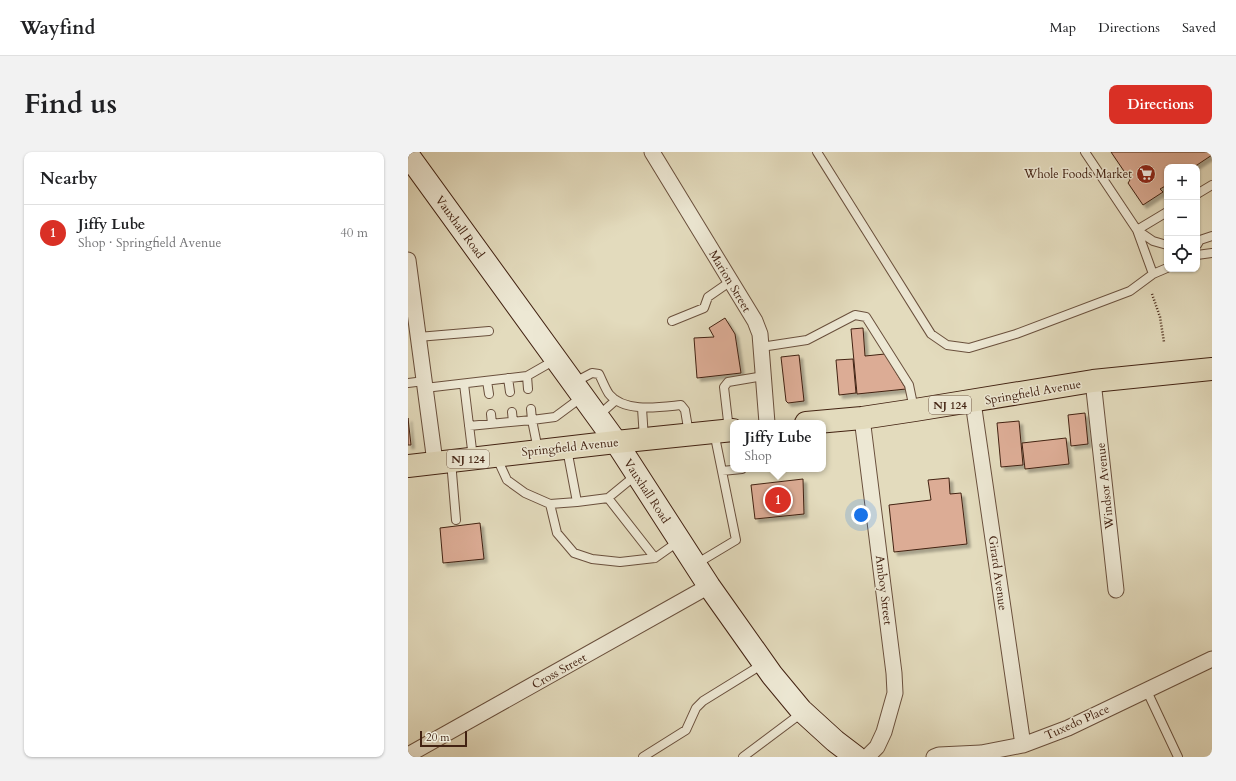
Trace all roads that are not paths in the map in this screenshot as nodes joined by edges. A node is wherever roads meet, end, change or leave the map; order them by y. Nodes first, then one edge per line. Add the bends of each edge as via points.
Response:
1 (652, 152) edge
2 (818, 152) edge
3 (1085, 152) edge
4 (408, 155) edge
5 (1212, 185) edge
6 (1200, 192) edge
7 (1164, 214) edge
8 (1137, 230) junction
9 (1212, 236) edge
10 (1200, 240) edge
11 (1164, 244) edge
12 (1212, 253) edge
13 (1200, 255) edge
14 (408, 260) edge
15 (1164, 269) edge
16 (1153, 274) junction
17 (731, 281) junction
18 (672, 321) dead end
19 (489, 331) dead end
20 (418, 337) junction
21 (761, 347) junction
22 (556, 359) junction
23 (1212, 369) edge
24 (527, 376) junction
25 (764, 376) junction
26 (508, 378) junction
27 (487, 381) junction
28 (1093, 381) junction
29 (408, 383) edge
30 (425, 384) junction
31 (464, 384) junction
32 (528, 389) dead end
33 (578, 390) junction
34 (510, 392) dead end
35 (489, 394) dead end
36 (616, 400) junction
37 (973, 402) junction
38 (642, 408) junction
39 (531, 409) dead end
40 (915, 410) junction
41 (512, 412) dead end
42 (491, 414) dead end
43 (597, 417) junction
44 (862, 418) junction
45 (532, 420) junction
46 (768, 420) edge
47 (826, 421) edge
48 (513, 422) junction
49 (492, 424) junction
50 (469, 426) junction
51 (726, 431) edge
52 (689, 435) junction
53 (644, 440) junction
54 (616, 442) junction
55 (566, 448) junction
56 (538, 451) junction
57 (495, 456) junction
58 (473, 458) junction
59 (443, 462) junction
60 (408, 466) edge
61 (730, 471) edge
62 (722, 472) junction
63 (637, 474) junction
64 (608, 498) junction
65 (577, 502) junction
66 (550, 504) junction
67 (456, 520) dead end
68 (680, 540) junction
69 (655, 558) junction
70 (695, 565) junction
71 (709, 586) junction
72 (1116, 590) dead end
73 (1212, 659) edge
74 (764, 664) junction
75 (1146, 690) junction
76 (803, 712) junction
77 (1023, 745) junction
78 (408, 755) edge
79 (643, 757) edge
80 (743, 757) edge
81 (856, 757) edge
82 (868, 757) edge
83 (934, 757) edge
84 (1178, 757) edge

1 - 17 street, Marion Street
2 - 16 lane via 931,334 947,345 969,348 1016,334 1130,291
3 - 8 lane
4 - 22 street, Vauxhall Road
5 - 6 lane
7 - 8 lane
8 - 11 lane via 1153,241
8 - 16 lane
9 - 10 lane
12 - 13 lane
14 - 20 street
15 - 16 lane
17 - 18 lane via 708,297 704,308
17 - 21 street, Marion Street via 755,320
19 - 20 lane
20 - 30 street
21 - 25 street, Marion Street
21 - 40 lane via 807,340 855,315 866,317 909,385
22 - 24 lane
22 - 33 street, Vauxhall Road
23 - 28 main road, Springfield Avenue / NJ 124
24 - 26 lane
24 - 32 lane
25 - 46 street, Marion Street
25 - 51 lane via 728,382 724,387
26 - 27 lane
26 - 34 lane
27 - 31 lane
27 - 35 lane
28 - 37 main road, Springfield Avenue / NJ 124
28 - 72 street, Windsor Avenue
29 - 30 lane
30 - 31 lane
30 - 59 street
31 - 50 lane
33 - 36 lane via 592,373 599,374 609,394
33 - 43 street, Vauxhall Road
33 - 45 lane via 555,417
36 - 38 lane
36 - 43 lane
37 - 40 main road, Springfield Avenue / NJ 124
37 - 77 street, Girard Avenue
38 - 52 lane via 681,405 685,410
38 - 53 lane
39 - 45 lane
40 - 44 main road, Springfield Avenue / NJ 124
41 - 48 lane
42 - 49 lane
43 - 54 street, Vauxhall Road
44 - 47 main road, Springfield Avenue / NJ 124
44 - 82 street, Amboy Street via 895,693 884,732 877,747
45 - 48 lane
45 - 56 lane
48 - 49 lane
49 - 50 lane
50 - 58 lane
51 - 52 main road, Springfield Avenue / NJ 124
51 - 62 lane
52 - 53 main road, Springfield Avenue / NJ 124
53 - 54 main road, Springfield Avenue / NJ 124
54 - 55 main road, Springfield Avenue / NJ 124
54 - 63 street, Vauxhall Road
55 - 56 main road, Springfield Avenue / NJ 124
55 - 65 lane
56 - 57 main road, Springfield Avenue / NJ 124
57 - 58 main road, Springfield Avenue / NJ 124
57 - 66 lane via 507,480 525,493
58 - 59 main road, Springfield Avenue / NJ 124
59 - 60 main road, Springfield Avenue / NJ 124
59 - 67 lane
61 - 62 lane
62 - 70 lane via 736,540
63 - 64 lane
63 - 68 street, Vauxhall Road
64 - 65 lane
64 - 69 lane
65 - 66 lane
66 - 69 lane via 557,533 574,553 592,560 620,562
68 - 69 lane
68 - 70 street, Vauxhall Road
70 - 71 street, Vauxhall Road
71 - 74 street, Vauxhall Road
71 - 78 street, Cross Street
73 - 75 street, Tuxedo Place
74 - 76 street, Vauxhall Road
74 - 79 lane via 703,701 696,708 686,730
75 - 77 street, Tuxedo Place via 1068,728
75 - 84 lane
76 - 80 lane
76 - 81 street, Vauxhall Road
77 - 83 street, Tuxedo Place via 981,753

